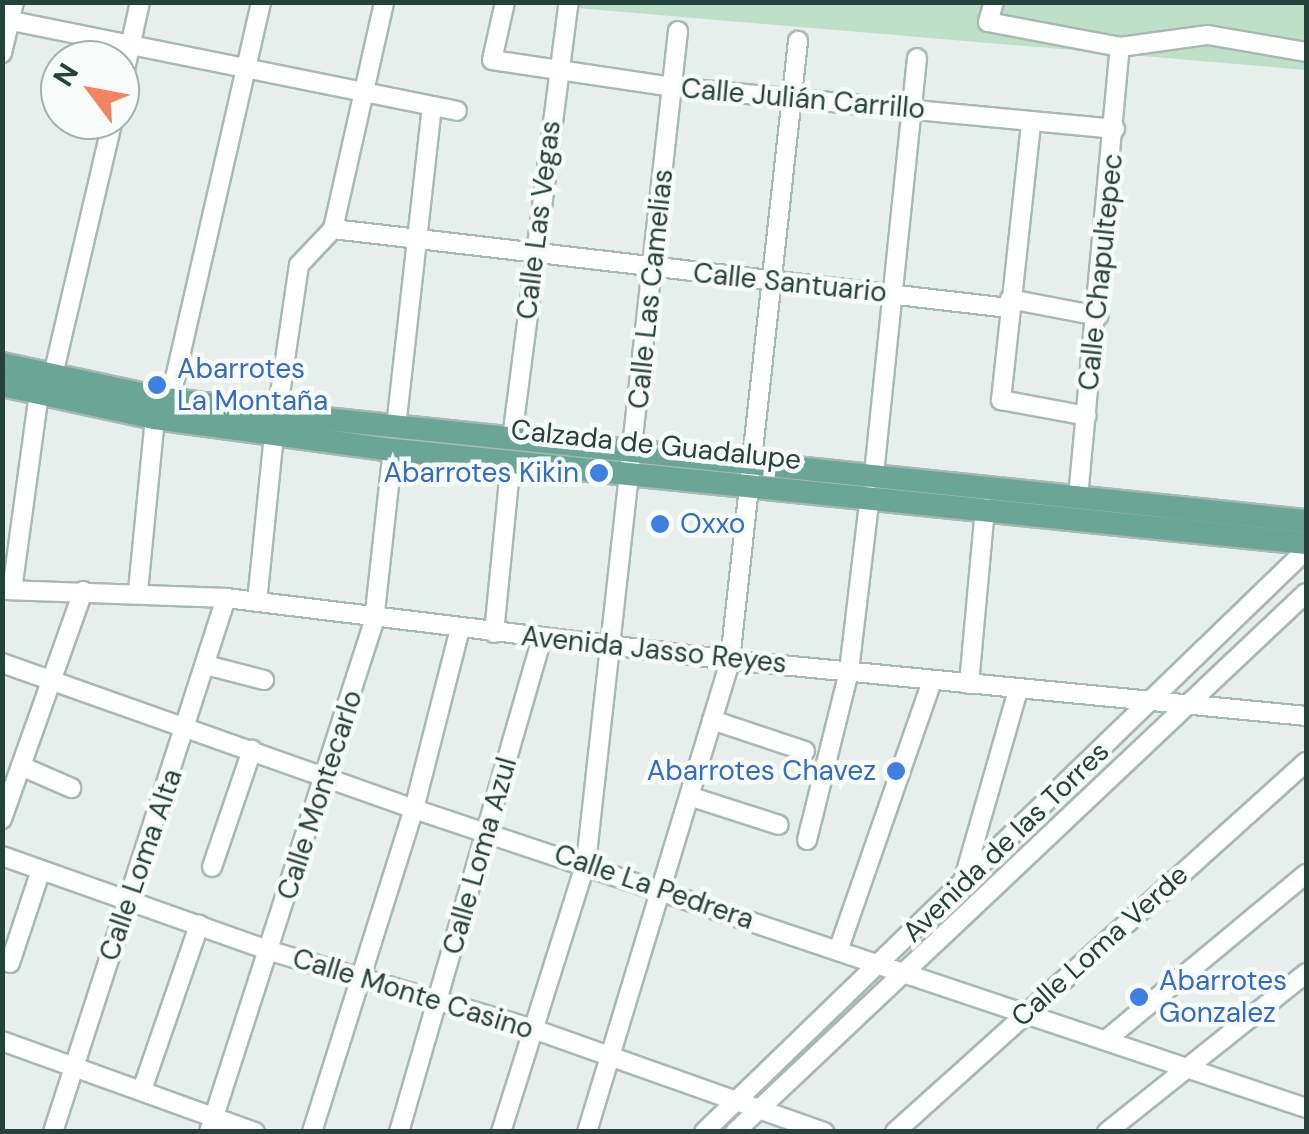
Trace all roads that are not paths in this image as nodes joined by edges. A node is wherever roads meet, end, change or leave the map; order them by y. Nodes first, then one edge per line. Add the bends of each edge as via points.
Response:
1 (140, 2) edge
2 (261, 2) edge
3 (384, 2) edge
4 (505, 2) edge
5 (569, 2) edge
6 (994, 2) edge
7 (9, 14) edge
8 (678, 31) dead end
9 (108, 40) edge
10 (132, 40) edge
11 (798, 41) dead end
12 (1120, 47) junction
13 (140, 48) edge
14 (1306, 52) edge
15 (2, 53) edge
16 (918, 58) dead end
17 (557, 70) junction
18 (246, 72) junction
19 (672, 86) junction
20 (363, 96) junction
21 (792, 96) junction
22 (432, 108) junction
23 (912, 108) junction
24 (457, 111) dead end
25 (1031, 124) junction
26 (1115, 129) junction
27 (108, 140) edge
28 (333, 228) junction
29 (413, 240) junction
30 (534, 254) junction
31 (654, 267) junction
32 (772, 281) junction
33 (894, 294) junction
34 (1009, 303) junction
35 (1098, 316) junction
36 (2, 364) edge
37 (46, 384) junction
38 (2, 385) edge
39 (162, 409) junction
40 (1087, 416) junction
41 (276, 424) junction
42 (394, 438) junction
43 (512, 449) junction
44 (633, 462) junction
45 (752, 476) junction
46 (872, 485) junction
47 (1078, 497) junction
48 (985, 508) junction
49 (1306, 520) edge
50 (1227, 523) junction
51 (1306, 546) edge
52 (7, 590) edge
53 (83, 591) junction
54 (138, 592) junction
55 (1306, 593) edge
56 (226, 598) junction
57 (256, 602) junction
58 (374, 621) junction
59 (460, 629) junction
60 (494, 633) junction
61 (542, 638) junction
62 (610, 646) junction
63 (730, 660) junction
64 (3, 664) edge
65 (206, 665) junction
66 (849, 671) junction
67 (51, 678) junction
68 (264, 680) dead end
69 (932, 682) junction
70 (970, 684) junction
71 (1018, 690) junction
72 (1155, 700) junction
73 (1186, 702) junction
74 (1306, 716) edge
75 (712, 720) junction
76 (187, 727) junction
77 (252, 750) junction
78 (804, 751) dead end
79 (1306, 762) edge
80 (21, 766) junction
81 (328, 774) junction
82 (71, 788) dead end
83 (692, 797) junction
84 (414, 809) junction
85 (2, 820) edge
86 (779, 825) dead end
87 (486, 832) junction
88 (807, 840) dead end
89 (2, 856) edge
90 (586, 863) junction
91 (212, 867) dead end
92 (40, 873) junction
93 (1306, 874) edge
94 (963, 884) junction
95 (666, 888) junction
96 (128, 900) junction
97 (199, 925) junction
98 (270, 951) junction
99 (838, 952) junction
100 (10, 963) dead end
101 (878, 965) junction
102 (902, 972) junction
103 (1306, 973) edge
104 (359, 978) junction
105 (438, 1002) junction
106 (1025, 1013) junction
107 (536, 1030) junction
108 (1106, 1040) junction
109 (2, 1041) edge
110 (614, 1057) junction
111 (74, 1067) junction
112 (1187, 1069) junction
113 (792, 1078) junction
114 (142, 1090) junction
115 (736, 1101) junction
116 (1306, 1108) edge
117 (758, 1110) junction
118 (777, 1124) edge
119 (211, 1125) edge
120 (53, 1132) edge
121 (256, 1132) edge
122 (312, 1132) edge
123 (398, 1132) edge
124 (501, 1132) edge
125 (587, 1132) edge
126 (704, 1132) edge
127 (735, 1132) edge
128 (824, 1132) edge
129 (895, 1132) edge
130 (1107, 1132) edge

1 - 10 street
2 - 18 street
3 - 20 street
4 - 17 street, Calle Julián Carrillo via 492,60
5 - 17 street, Calle Las Vegas
6 - 12 street via 988,22
7 - 9 street
7 - 15 street
8 - 19 street, Calle Las Camelias
11 - 21 street
12 - 14 street via 1208,35
12 - 26 street, Calle Chapultepec
13 - 18 street
16 - 23 street
17 - 19 street, Calle Julián Carrillo
17 - 30 street, Calle Las Vegas
18 - 20 street
18 - 39 street
19 - 21 street, Calle Julián Carrillo
19 - 31 street, Calle Las Camelias
20 - 22 street
20 - 28 street
21 - 23 street, Calle Julián Carrillo
21 - 32 street
22 - 24 street
22 - 29 street, Calle Montecarlo
23 - 25 street, Calle Julián Carrillo
23 - 33 street
25 - 26 street, Calle Julián Carrillo
25 - 34 street
26 - 35 street, Calle Chapultepec
27 - 37 street
28 - 29 street, Calle Santuario
28 - 41 street via 299,266
29 - 30 street, Calle Santuario
29 - 42 street, Calle Montecarlo
30 - 31 street, Calle Santuario
30 - 43 street, Calle Las Vegas
31 - 32 street, Calle Santuario
31 - 44 street, Calle Las Camelias
32 - 33 street, Calle Santuario
32 - 45 street
33 - 34 street, Calle Santuario
33 - 46 street
34 - 35 street, Calle Santuario
34 - 40 street via 1001,400
35 - 40 street, Calle Chapultepec
36 - 37 main road, Calzada de Guadalupe
37 - 38 main road, Calzada de Guadalupe
37 - 39 main road, Calzada de Guadalupe
37 - 52 street
39 - 41 main road, Calzada de Guadalupe
39 - 54 street
40 - 47 street, Calle Chapultepec
41 - 42 main road, Calzada de Guadalupe
41 - 57 street
42 - 43 main road, Calzada de Guadalupe
42 - 58 street, Calle Montecarlo
43 - 44 main road, Calzada de Guadalupe
43 - 60 street, Calle Las Vegas
44 - 45 main road, Calzada de Guadalupe
44 - 62 street, Calle Las Camelias
45 - 46 main road, Calzada de Guadalupe
45 - 63 street
46 - 47 main road, Calzada de Guadalupe
46 - 48 main road, Calzada de Guadalupe
46 - 66 street
47 - 50 main road, Calzada de Guadalupe
48 - 50 main road, Calzada de Guadalupe
48 - 70 street
49 - 50 main road, Calzada de Guadalupe
50 - 51 main road, Calzada de Guadalupe
51 - 72 street, Avenida de las Torres
52 - 53 street, Avenida Jasso Reyes
53 - 54 street, Avenida Jasso Reyes
53 - 67 street
54 - 56 street, Avenida Jasso Reyes
55 - 73 street, Avenida de las Torres
56 - 57 street, Avenida Jasso Reyes
56 - 65 street, Calle Loma Alta
57 - 58 street, Avenida Jasso Reyes
58 - 59 street, Avenida Jasso Reyes
58 - 81 street, Calle Montecarlo
59 - 60 street, Avenida Jasso Reyes
59 - 84 street
60 - 61 street, Avenida Jasso Reyes
61 - 62 street, Avenida Jasso Reyes
61 - 87 street, Calle Loma Azul
62 - 63 street, Avenida Jasso Reyes
62 - 90 street, Calle Las Camelias
63 - 66 street, Avenida Jasso Reyes
63 - 75 street
64 - 67 street, Calle La Pedrera
65 - 68 street
65 - 76 street, Calle Loma Alta
66 - 69 street, Avenida Jasso Reyes
66 - 88 street
67 - 76 street, Calle La Pedrera
67 - 80 street
69 - 70 street, Avenida Jasso Reyes
69 - 99 street
70 - 71 street, Avenida Jasso Reyes
71 - 72 street, Avenida Jasso Reyes
71 - 94 street
72 - 73 street, Avenida Jasso Reyes
72 - 94 street, Avenida de las Torres
73 - 74 street, Avenida Jasso Reyes
73 - 102 street, Avenida de las Torres
75 - 78 street
75 - 83 street
76 - 77 street, Calle La Pedrera
76 - 96 street, Calle Loma Alta
77 - 81 street, Calle La Pedrera
77 - 91 street
79 - 106 street, Calle Loma Verde
80 - 82 street
80 - 85 street
81 - 84 street, Calle La Pedrera
81 - 98 street, Calle Montecarlo
83 - 86 street
83 - 95 street
84 - 87 street, Calle La Pedrera
84 - 104 street
87 - 90 street, Calle La Pedrera
87 - 105 street, Calle Loma Azul
89 - 92 street, Calle Monte Casino
90 - 95 street, Calle La Pedrera
90 - 107 street, Calle Las Camelias
92 - 96 street, Calle Monte Casino
92 - 100 street
93 - 108 street
94 - 101 street, Avenida de las Torres
95 - 99 street, Calle La Pedrera
95 - 110 street
96 - 97 street, Calle Monte Casino
96 - 111 street, Calle Loma Alta
97 - 98 street, Calle Monte Casino
97 - 114 street
98 - 104 street, Calle Monte Casino
98 - 119 street, Calle Montecarlo
99 - 101 street, Calle La Pedrera
101 - 102 street, Calle La Pedrera
101 - 115 street, Avenida de las Torres
102 - 106 street, Calle La Pedrera
102 - 113 street, Avenida de las Torres
103 - 112 street
104 - 105 street, Calle Monte Casino
104 - 122 street
105 - 107 street, Calle Monte Casino
105 - 123 street, Calle Loma Azul
106 - 108 street, Calle La Pedrera
106 - 129 street, Calle Loma Verde
107 - 110 street, Calle Monte Casino
107 - 124 street, Calle Las Camelias
108 - 112 street, Calle La Pedrera
109 - 111 street
110 - 115 street, Calle Monte Casino
110 - 125 street
111 - 114 street
111 - 120 street, Calle Loma Alta
112 - 116 street, Calle La Pedrera
112 - 130 street
113 - 117 street, Avenida de las Torres
113 - 118 street
114 - 119 street
115 - 117 street, Calle Monte Casino
115 - 126 street, Avenida de las Torres
117 - 118 street, Calle Monte Casino
117 - 127 street, Avenida de las Torres
118 - 128 street, Calle Monte Casino
119 - 121 street

